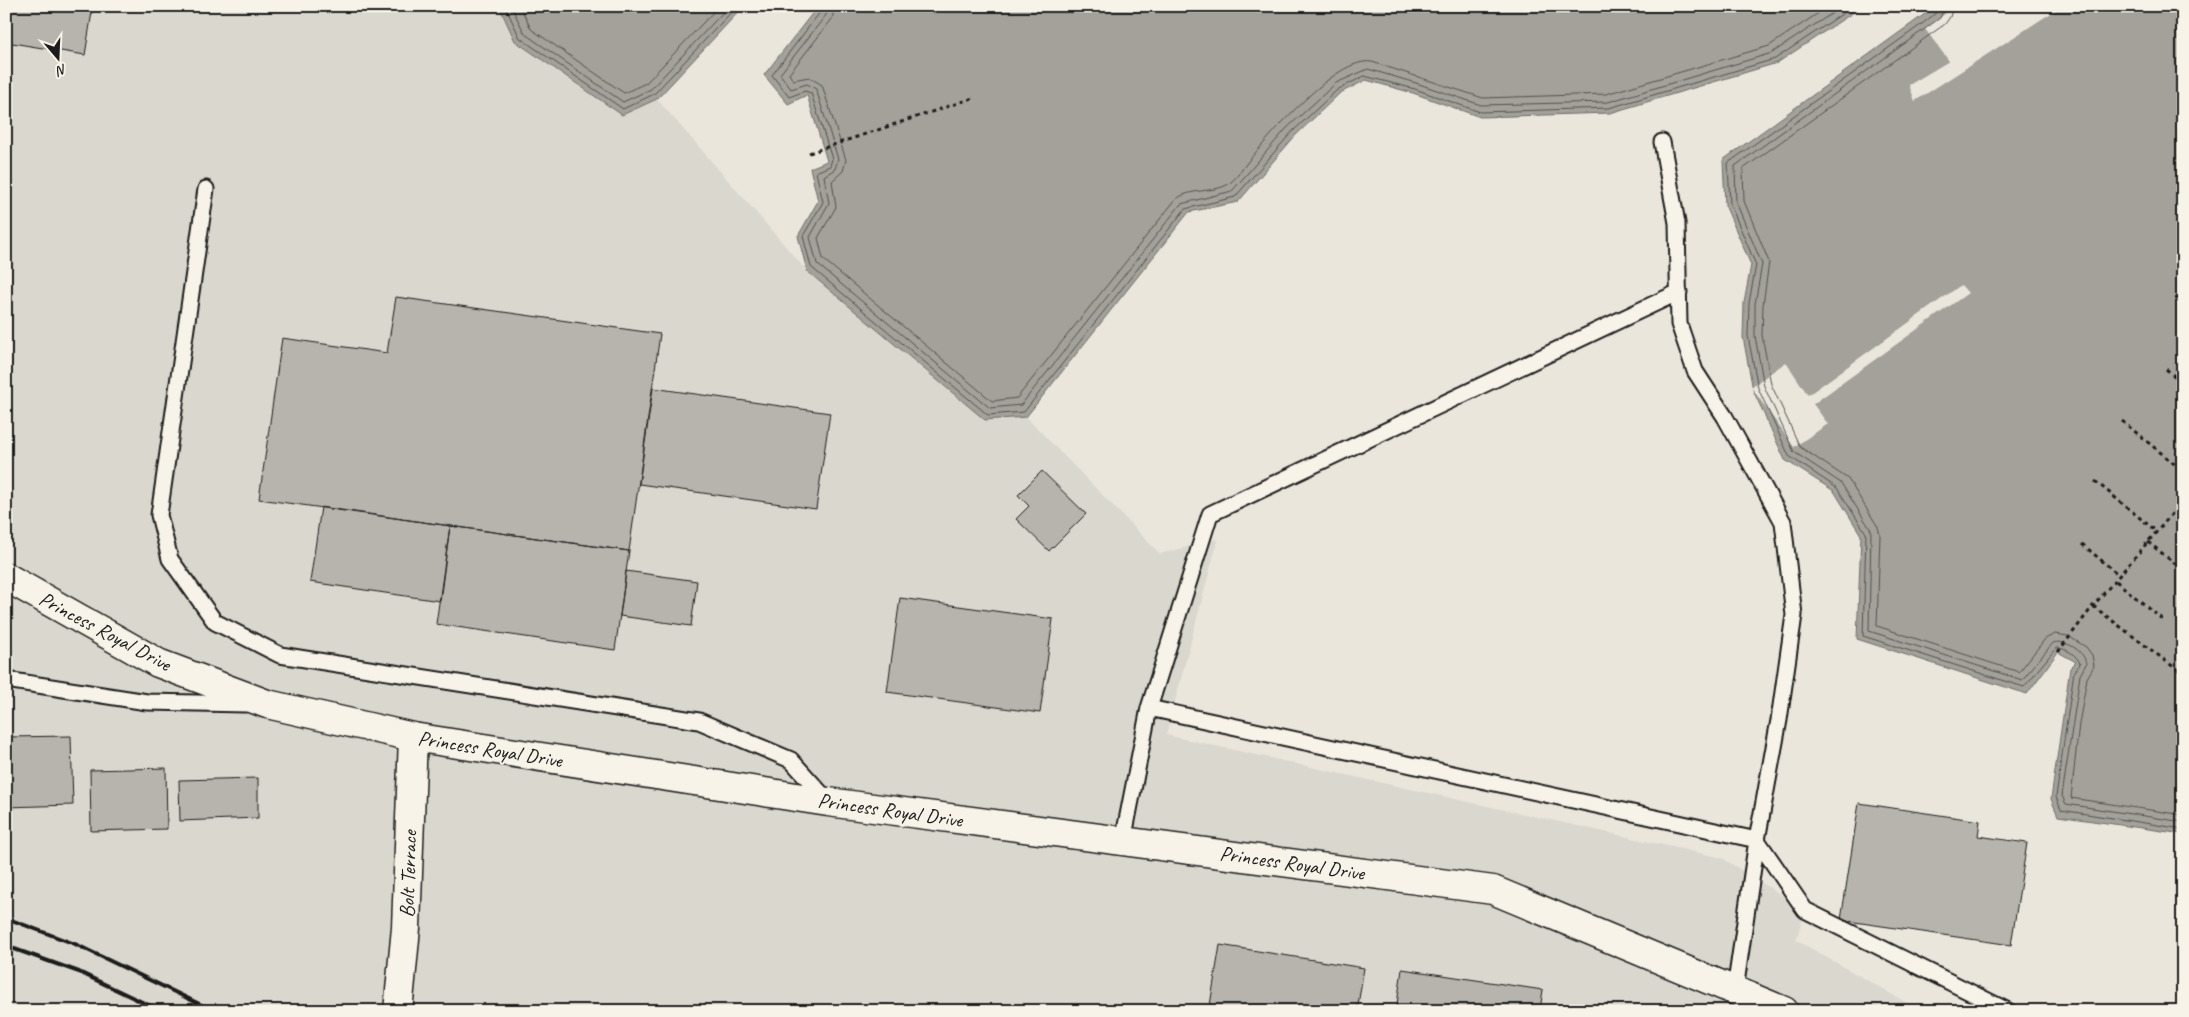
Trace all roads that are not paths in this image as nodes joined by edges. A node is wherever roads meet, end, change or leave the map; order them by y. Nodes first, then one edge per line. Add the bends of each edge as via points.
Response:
1 (1662, 142) dead end
2 (206, 189) dead end
3 (1679, 292) junction
4 (6, 577) edge
5 (6, 680) edge
6 (267, 704) junction
7 (1150, 708) junction
8 (413, 737) junction
9 (828, 802) junction
10 (1758, 840) junction
11 (1123, 841) junction
12 (1735, 990) junction
13 (398, 1011) edge
14 (1784, 1011) edge
15 (2008, 1011) edge

1 - 3 lane via 1677,223
2 - 9 lane via 159,515 170,559 215,622 280,655 699,721 791,760
3 - 7 lane via 1210,514
3 - 10 lane via 1679,324 1695,371 1783,522 1794,615
4 - 6 main road, Princess Royal Drive via 158,663
5 - 6 lane via 147,702
6 - 8 main road, Princess Royal Drive
7 - 10 lane
7 - 11 lane
8 - 9 main road, Princess Royal Drive
8 - 13 main road, Bolt Terrace via 406,928
9 - 11 main road, Princess Royal Drive
10 - 12 lane
10 - 15 lane via 1805,910
11 - 12 main road, Princess Royal Drive via 1493,890
12 - 14 main road, Princess Royal Drive

